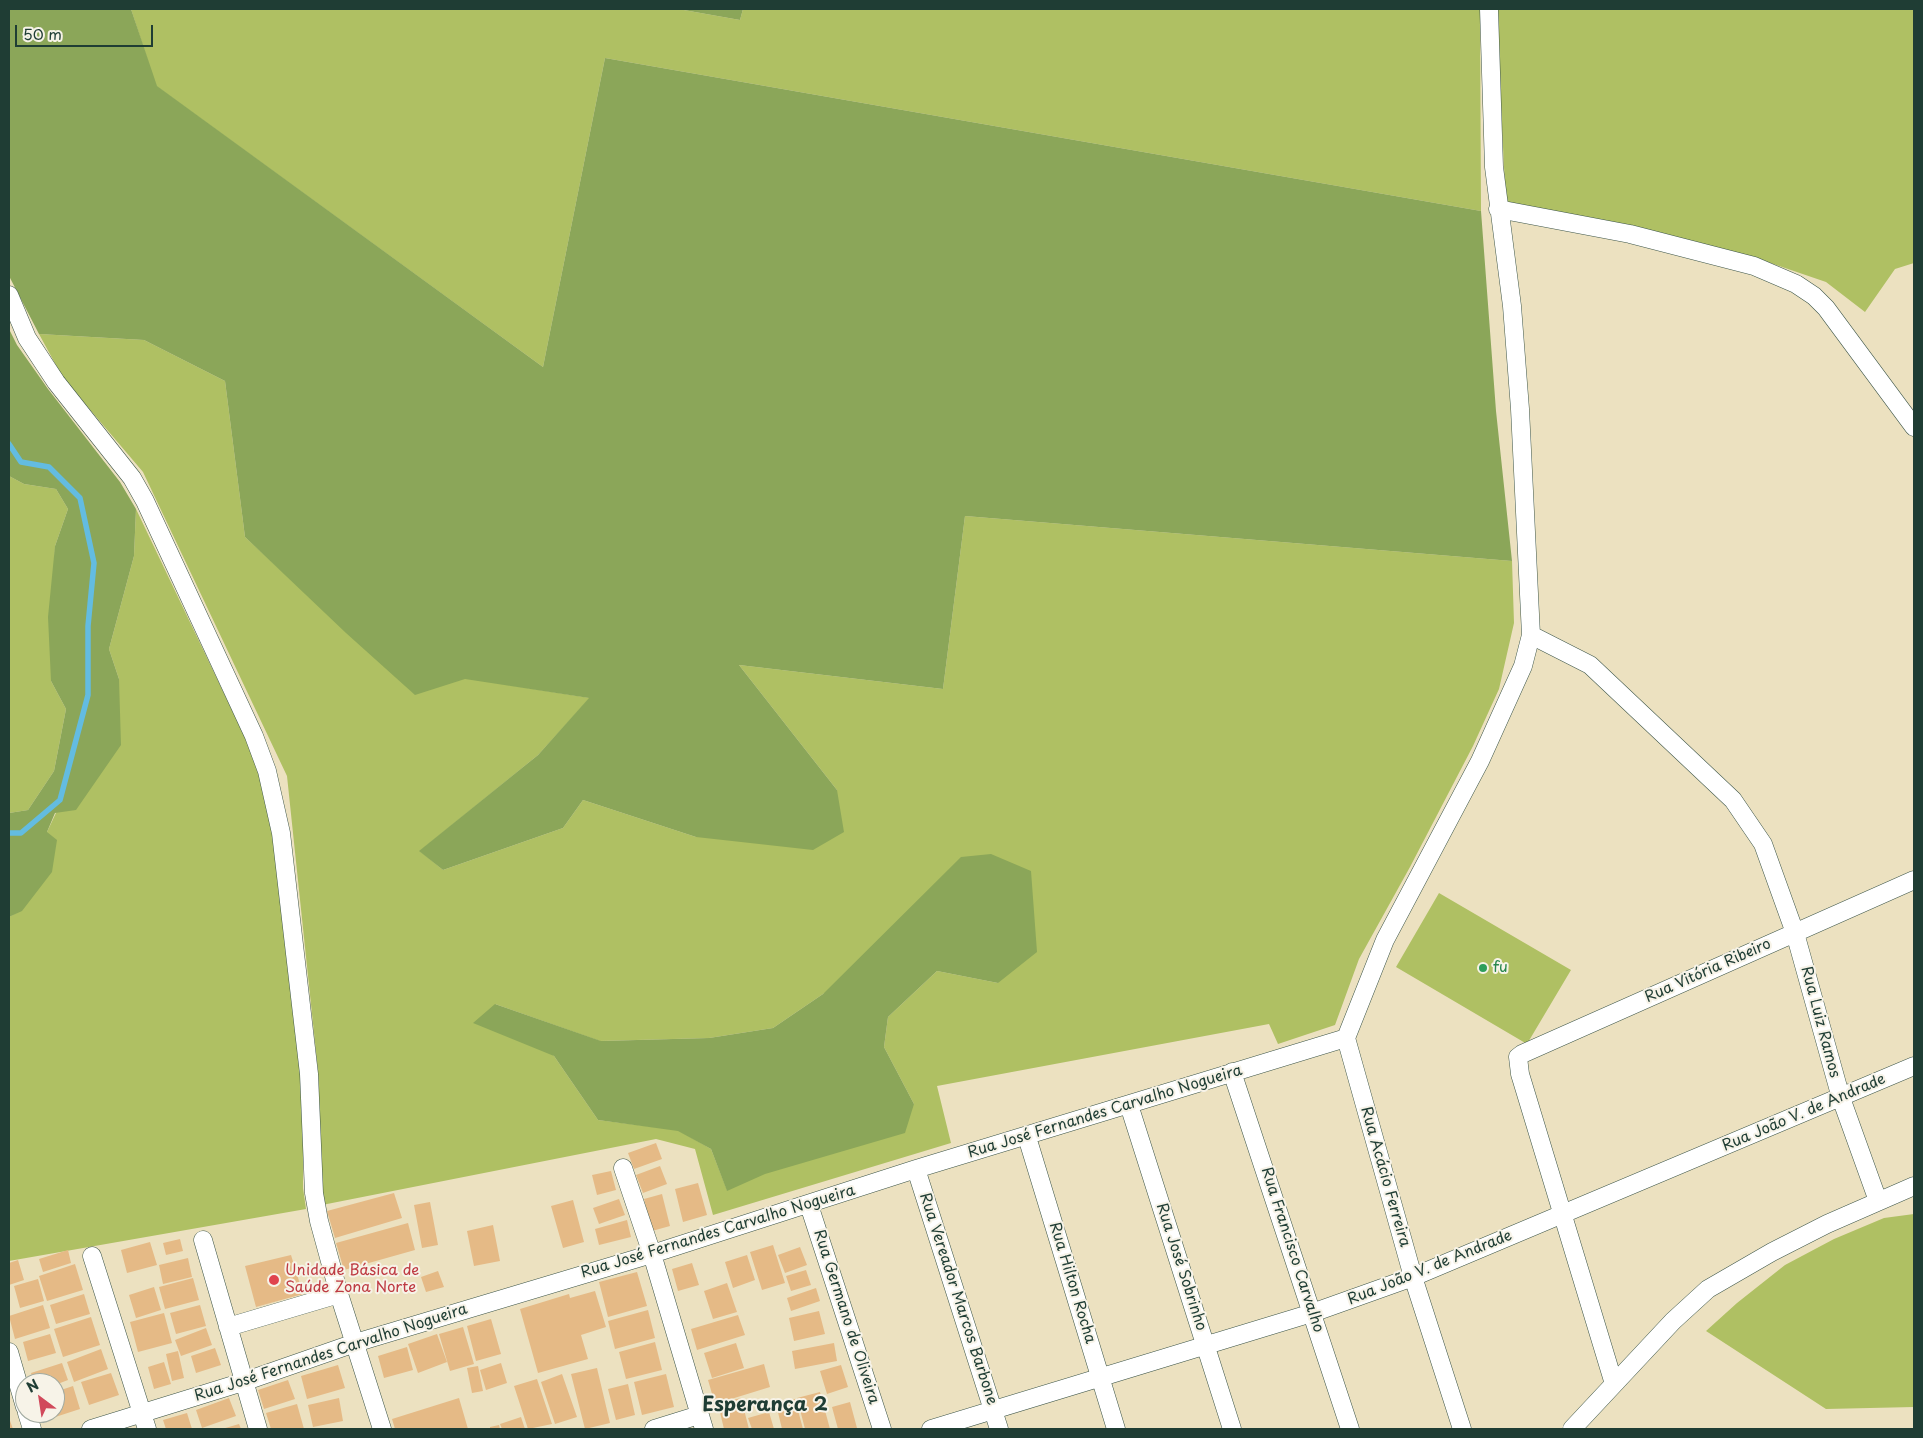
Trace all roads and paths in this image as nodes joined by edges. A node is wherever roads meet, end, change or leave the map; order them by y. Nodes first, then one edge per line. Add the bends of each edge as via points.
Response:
1 (1489, 9) edge
2 (1498, 209) junction
3 (9, 296) edge
4 (1914, 427) edge
5 (1531, 635) junction
6 (1914, 880) edge
7 (1795, 933) junction
8 (1346, 1038) junction
9 (1914, 1066) edge
10 (1232, 1072) junction
11 (1841, 1098) junction
12 (1129, 1105) junction
13 (1027, 1137) junction
14 (623, 1168) dead end
15 (916, 1169) junction
16 (1914, 1186) edge
17 (1878, 1200) junction
18 (809, 1204) junction
19 (1563, 1214) junction
20 (203, 1240) dead end
21 (652, 1254) junction
22 (92, 1256) dead end
23 (1413, 1278) junction
24 (339, 1294) junction
25 (1312, 1312) junction
26 (228, 1327) junction
27 (355, 1343) junction
28 (1206, 1345) junction
29 (9, 1352) edge
30 (15, 1373) edge
31 (1101, 1377) junction
32 (243, 1382) junction
33 (1614, 1384) junction
34 (993, 1410) junction
35 (144, 1421) edge
36 (702, 1422) edge
37 (91, 1429) edge
38 (258, 1429) edge
39 (382, 1429) edge
40 (654, 1429) edge
41 (882, 1429) edge
42 (931, 1429) edge
43 (999, 1429) edge
44 (1116, 1429) edge
45 (1232, 1429) edge
46 (1350, 1429) edge
47 (1462, 1429) edge
48 (1572, 1429) edge

1 - 2 street
2 - 4 street via 1640,236 1754,266 1796,284 1826,308
2 - 5 street via 1518,371
3 - 24 street via 27,338 46,368 132,478 145,501 254,736 267,771 281,833 309,1074 314,1193
5 - 7 street, Rua Luiz Ramos via 1590,665 1732,800 1763,844
5 - 8 street via 1523,666 1480,761 1385,940
6 - 7 street, Rua Vitória Ribeiro
7 - 11 street, Rua Luiz Ramos
7 - 19 street, Rua Vitória Ribeiro via 1522,1054 1517,1062 1520,1074
8 - 10 street, Rua José Fernandes Carvalho Nogueira
8 - 23 street, Rua Acácio Ferreira
9 - 11 street, Rua João V. de Andrade
10 - 12 street, Rua José Fernandes Carvalho Nogueira
10 - 25 street, Rua Francisco Carvalho
11 - 17 street, Rua Luiz Ramos
11 - 19 street, Rua João V. de Andrade
12 - 13 street, Rua José Fernandes Carvalho Nogueira
12 - 28 street, Rua José Sobrinho
13 - 15 street, Rua José Fernandes Carvalho Nogueira
13 - 31 street, Rua Hilton Rocha
14 - 21 street
15 - 18 street, Rua José Fernandes Carvalho Nogueira
15 - 34 street, Rua Vereador Marcos Barbone
16 - 17 street
17 - 33 street via 1772,1252 1708,1290 1673,1321
18 - 21 street, Rua José Fernandes Carvalho Nogueira
18 - 41 street, Rua Germano de Oliveira
19 - 23 street, Rua João V. de Andrade
19 - 33 street
20 - 26 street
21 - 27 street, Rua José Fernandes Carvalho Nogueira
21 - 36 street
22 - 35 street
23 - 25 street, Rua João V. de Andrade
23 - 47 street, Rua Acácio Ferreira
24 - 26 street
24 - 27 street
25 - 28 street, Rua João V. de Andrade
25 - 46 street, Rua Francisco Carvalho
26 - 32 street
27 - 32 street, Rua José Fernandes Carvalho Nogueira
27 - 39 street
28 - 31 street, Rua João V. de Andrade
28 - 45 street, Rua José Sobrinho
29 - 30 street
31 - 34 street, Rua João V. de Andrade
31 - 44 street, Rua Hilton Rocha
32 - 35 street, Rua José Fernandes Carvalho Nogueira
32 - 38 street
33 - 48 street
34 - 42 street, Rua João V. de Andrade
34 - 43 street, Rua Vereador Marcos Barbone
35 - 37 street, Rua José Fernandes Carvalho Nogueira
36 - 40 street

